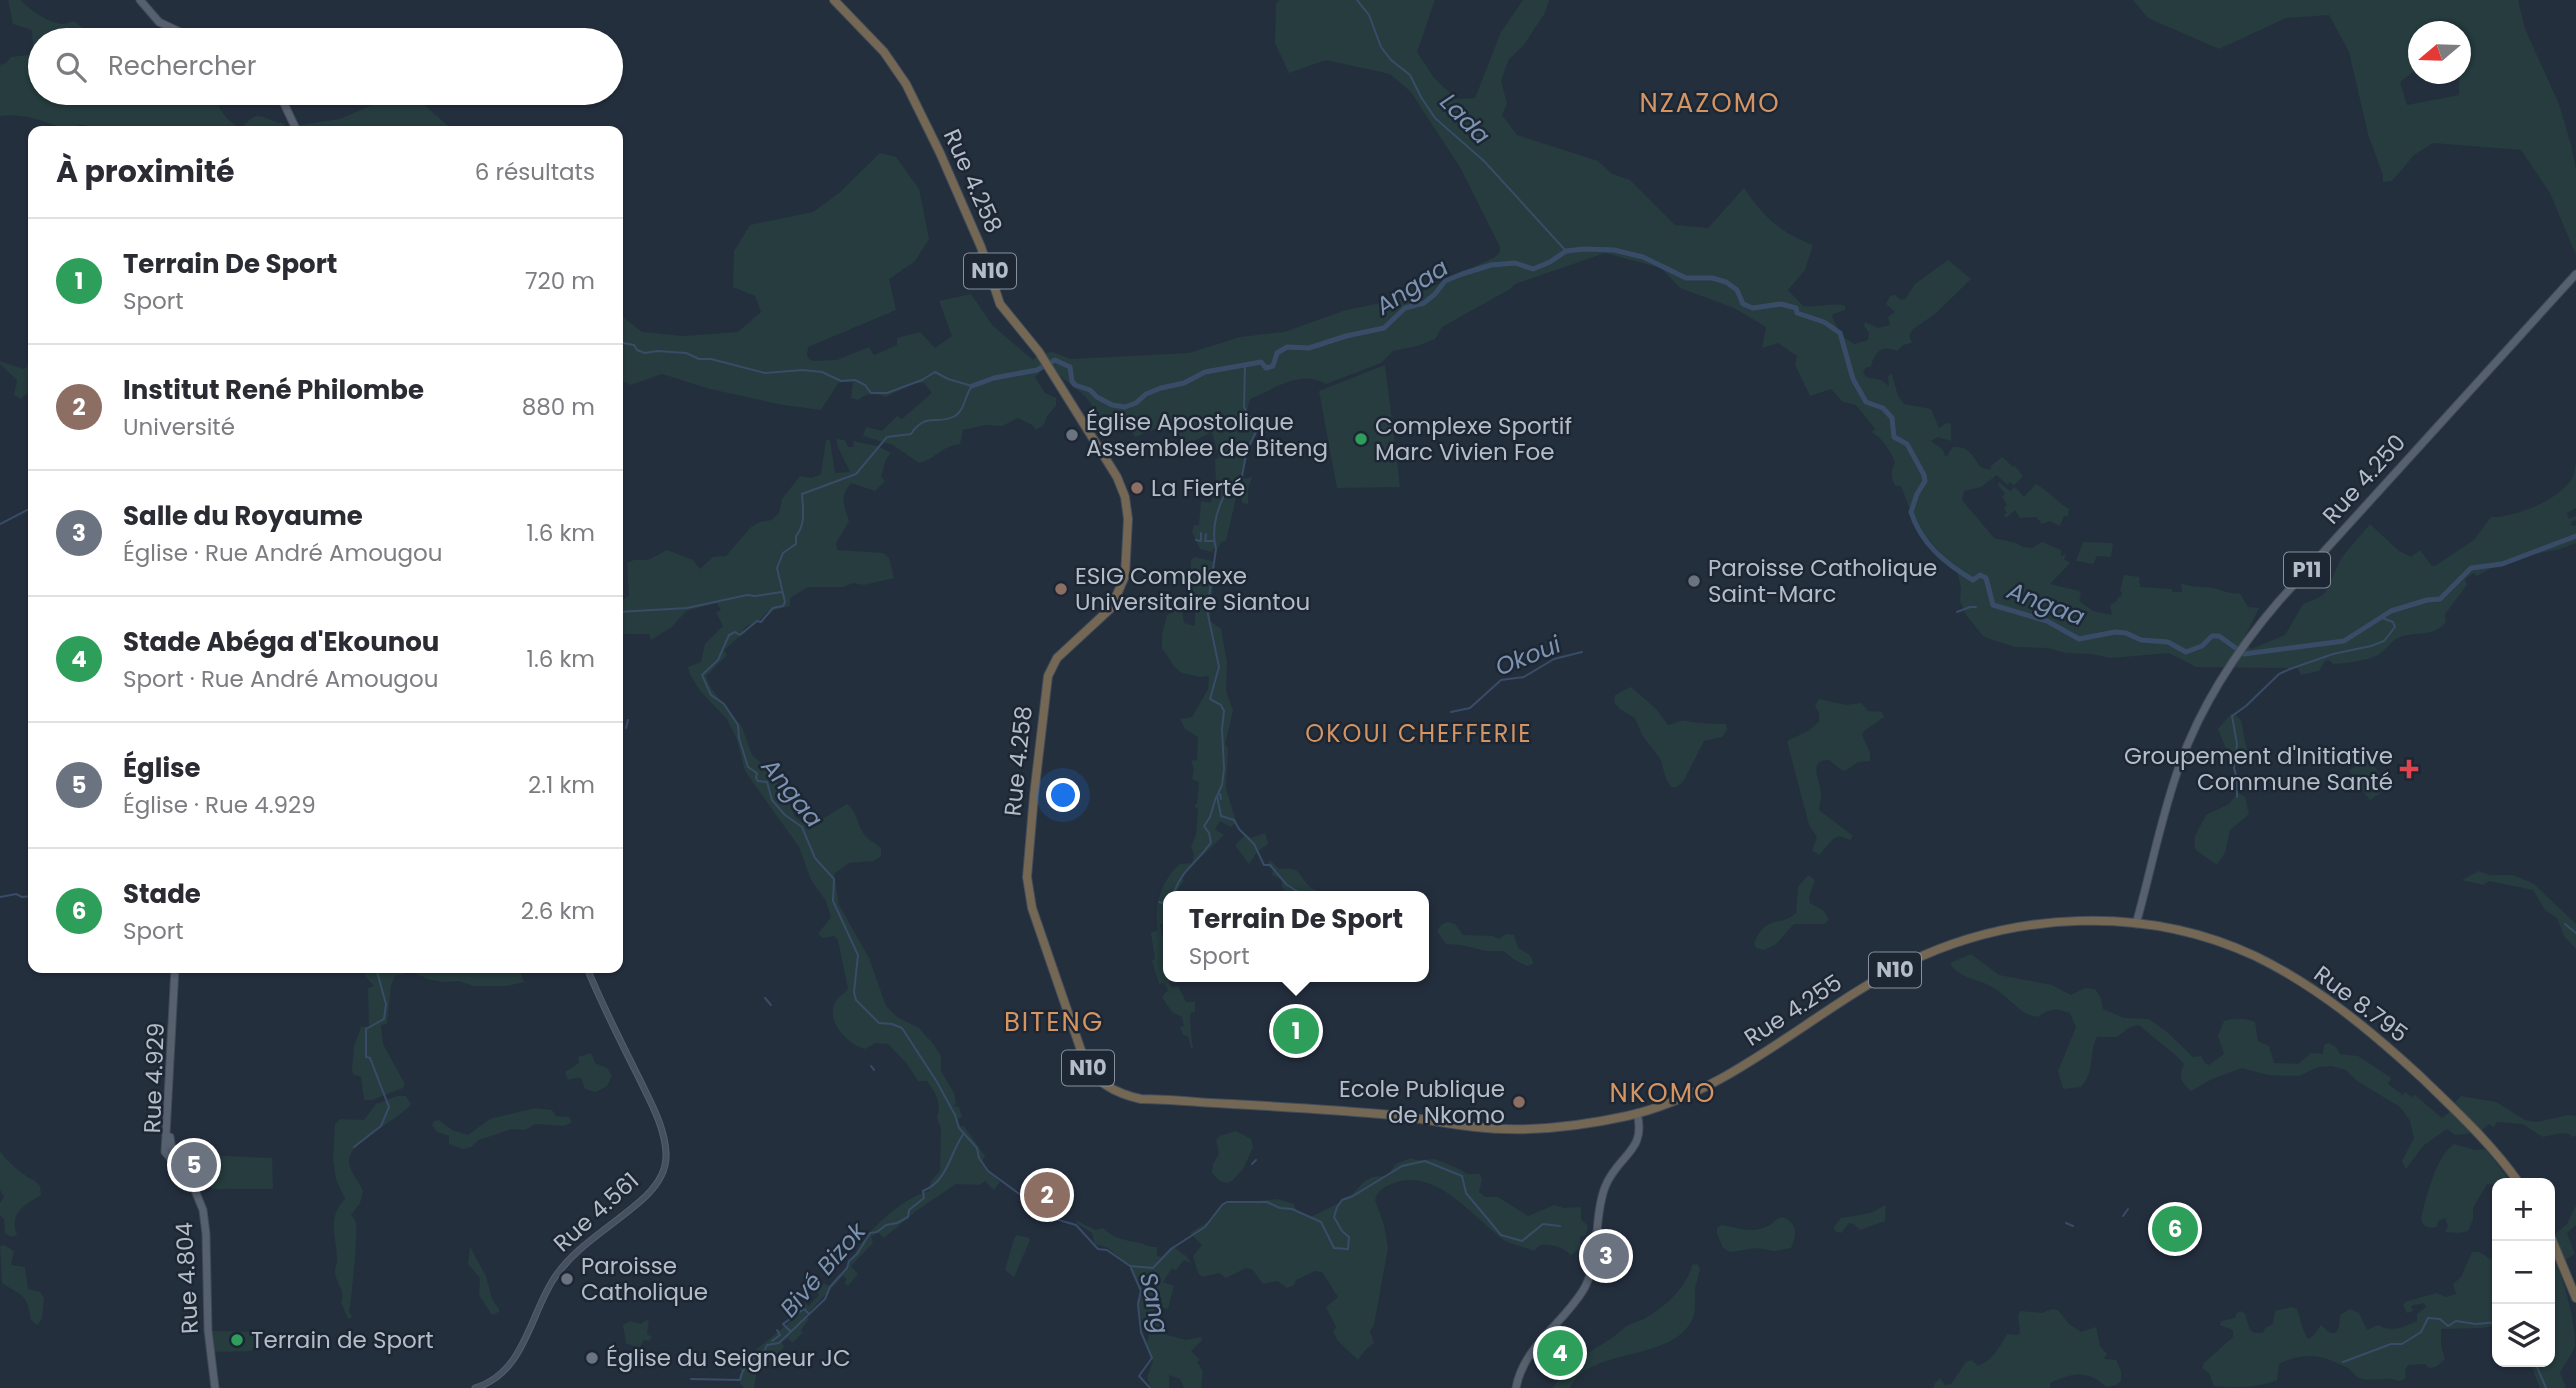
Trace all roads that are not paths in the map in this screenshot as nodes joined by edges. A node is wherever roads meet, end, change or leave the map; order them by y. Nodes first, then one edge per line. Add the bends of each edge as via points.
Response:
1 (138, 0) edge
2 (834, 0) edge
3 (162, 28) edge
4 (169, 28) edge
5 (286, 105) edge
6 (296, 126) edge
7 (2576, 274) edge
8 (2136, 924) junction
9 (177, 973) edge
10 (589, 973) edge
11 (1637, 1113) junction
12 (2515, 1178) edge
13 (2552, 1241) edge
14 (2576, 1298) edge
15 (217, 1388) edge
16 (475, 1388) edge
17 (1516, 1388) edge

1 - 3 main road via 148,18
1 - 4 main road
2 - 11 highway, Rue 4.258 / N10 via 884,52 906,84 981,247 1000,304 1039,352 1125,497 1128,533 1122,586 1111,608 1057,658 1048,676 1027,877 1032,908 1085,1062 1114,1090 1152,1099 1388,1115 1509,1129 1571,1126
5 - 6 main road
7 - 8 main road, Rue 4.250 / P11 via 2302,575 2234,657 2179,766
8 - 11 highway, Rue 4.255 / N10 via 2037,924 1987,933 1935,951 1889,972 1724,1076
8 - 12 highway, Rue 8.795 / N10 via 2237,949 2321,994 2448,1102
9 - 15 main road, Rue 4.804 via 167,1151 192,1183 203,1210 208,1330
10 - 16 main road, Rue 4.561 via 656,1115 666,1150 663,1171 642,1200 569,1261 550,1285 514,1359 496,1377
11 - 17 main road via 1637,1143 1617,1166 1603,1194 1590,1276 1575,1302 1525,1360
13 - 14 highway

